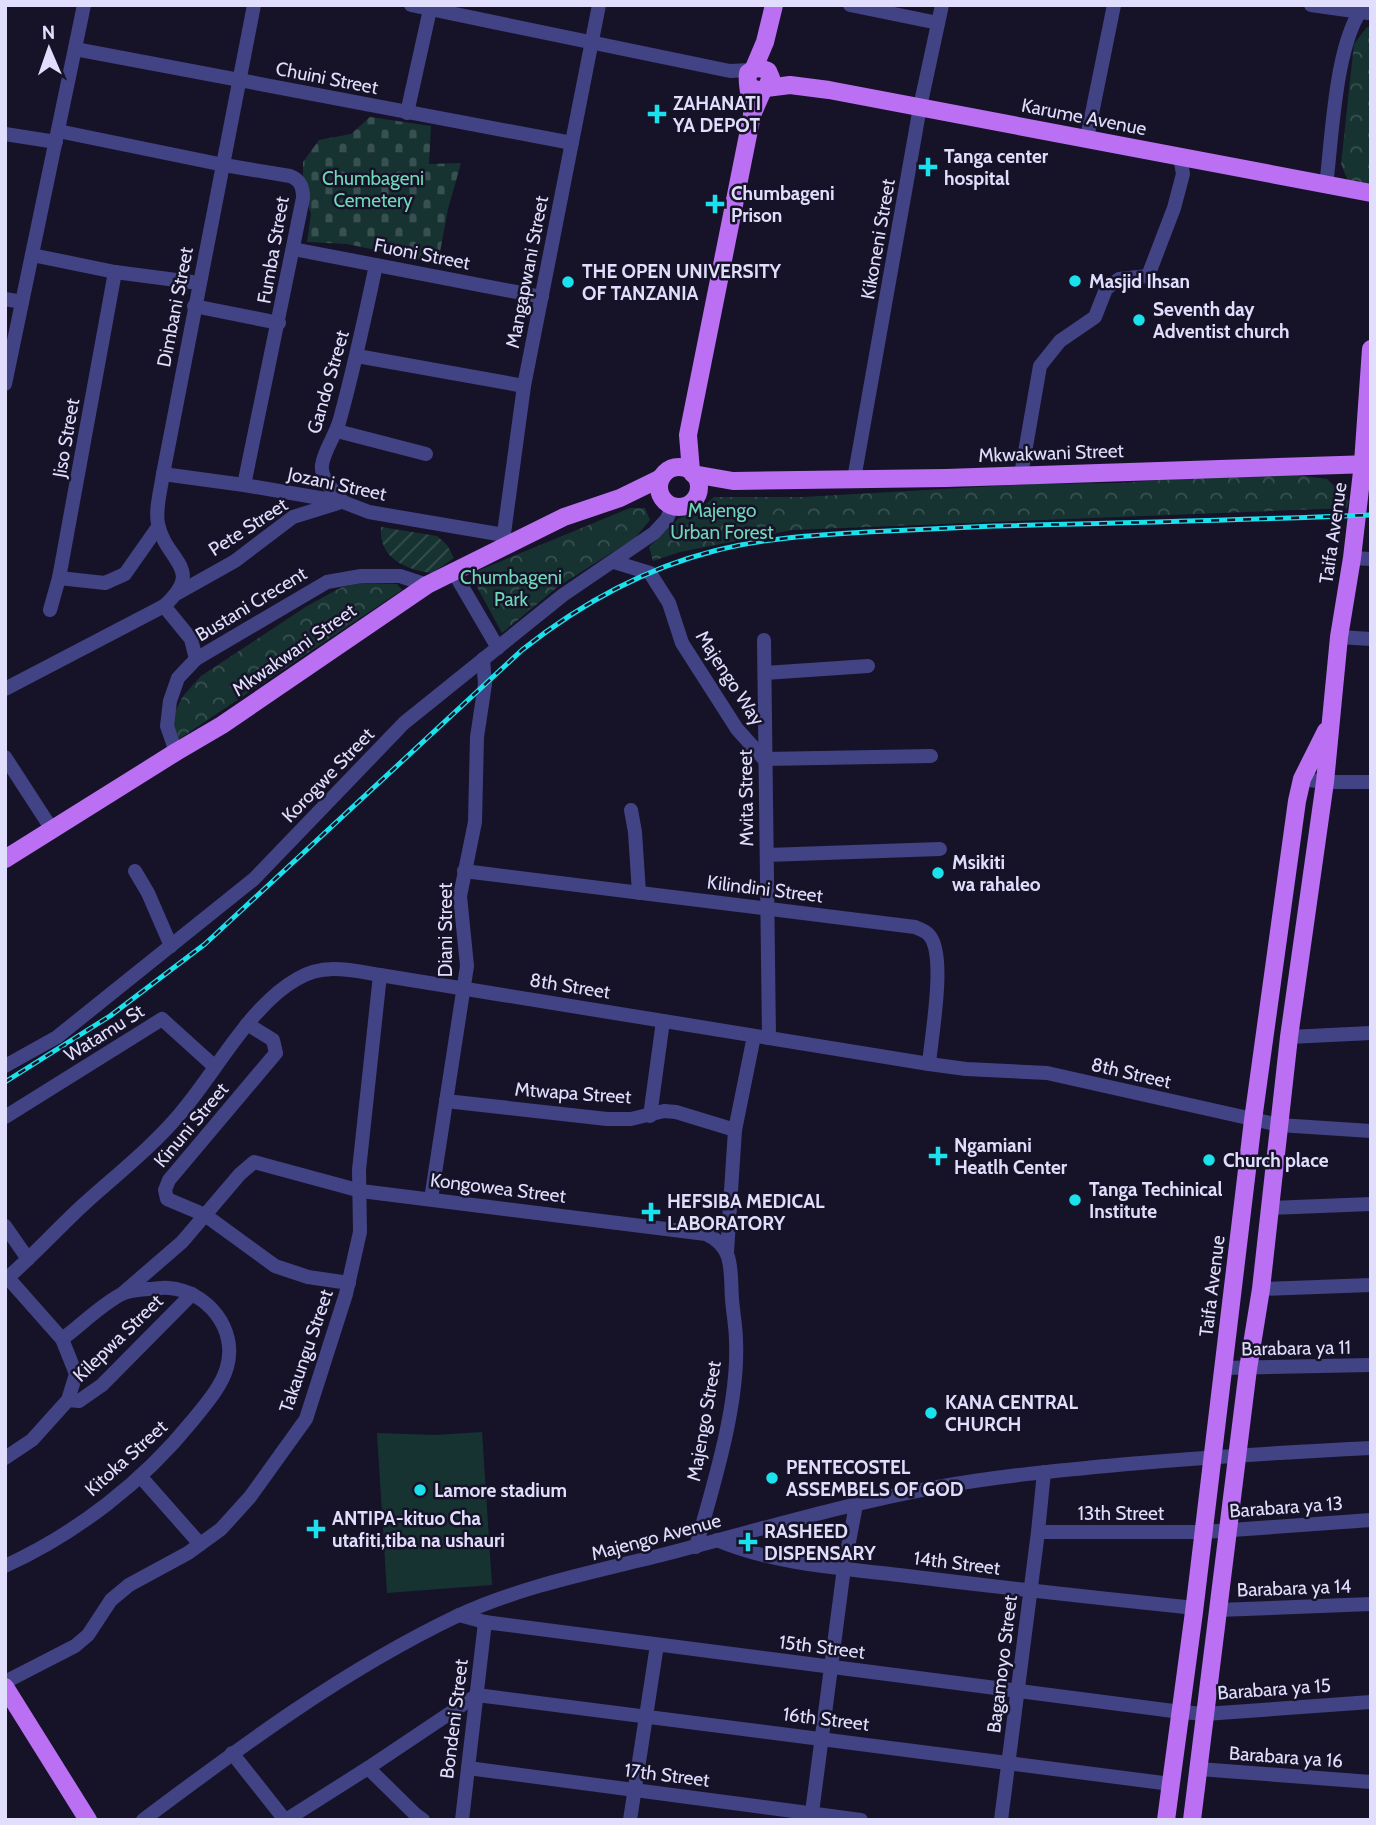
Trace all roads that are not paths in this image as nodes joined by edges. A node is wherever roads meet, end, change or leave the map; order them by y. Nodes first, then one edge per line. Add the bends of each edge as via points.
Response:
1 (84, 5) edge
2 (254, 5) edge
3 (411, 5) edge
4 (599, 5) edge
5 (774, 5) edge
6 (850, 5) edge
7 (942, 5) edge
8 (1114, 5) edge
9 (1311, 5) edge
10 (430, 7) edge
11 (1365, 10) edge
12 (938, 23) junction
13 (591, 41) junction
14 (75, 49) junction
15 (759, 79) junction
16 (239, 81) junction
17 (920, 107) junction
18 (408, 113) junction
19 (5, 134) edge
20 (57, 136) junction
21 (1087, 138) junction
22 (572, 143) junction
23 (1180, 157) junction
24 (224, 165) junction
25 (1326, 186) junction
26 (1371, 193) edge
27 (293, 249) junction
28 (32, 255) junction
29 (376, 265) junction
30 (116, 272) junction
31 (199, 283) junction
32 (542, 297) junction
33 (5, 299) edge
34 (22, 302) junction
35 (194, 306) junction
36 (279, 323) junction
37 (1371, 349) edge
38 (358, 356) junction
39 (5, 384) edge
40 (524, 386) junction
41 (337, 431) junction
42 (688, 435) junction
43 (426, 454) dead end
44 (1367, 464) edge
45 (692, 472) junction
46 (163, 474) junction
47 (665, 474) junction
48 (1021, 475) junction
49 (854, 479) junction
50 (733, 481) junction
51 (244, 485) junction
52 (696, 497) junction
53 (620, 498) junction
54 (343, 502) junction
55 (668, 503) junction
56 (158, 527) junction
57 (503, 541) junction
58 (1352, 558) junction
59 (1371, 559) edge
60 (614, 562) junction
61 (453, 571) junction
62 (59, 578) junction
63 (427, 585) junction
64 (178, 593) junction
65 (164, 606) junction
66 (50, 610) dead end
67 (1339, 637) junction
68 (1371, 639) edge
69 (764, 640) dead end
70 (498, 648) junction
71 (196, 659) junction
72 (484, 659) junction
73 (868, 666) dead end
74 (765, 673) junction
75 (5, 689) edge
76 (1331, 722) junction
77 (176, 752) junction
78 (931, 756) dead end
79 (5, 757) edge
80 (764, 759) junction
81 (1302, 779) junction
82 (1325, 782) junction
83 (1371, 782) edge
84 (631, 810) dead end
85 (53, 831) junction
86 (940, 849) dead end
87 (767, 855) junction
88 (5, 859) edge
89 (464, 871) junction
90 (135, 872) dead end
91 (1286, 875) junction
92 (1311, 877) junction
93 (639, 893) junction
94 (767, 909) junction
95 (171, 946) junction
96 (380, 975) junction
97 (464, 989) junction
98 (663, 1021) junction
99 (247, 1024) junction
100 (1371, 1033) edge
101 (761, 1037) junction
102 (1289, 1037) junction
103 (929, 1064) junction
104 (5, 1066) edge
105 (215, 1067) junction
106 (446, 1101) junction
107 (650, 1116) junction
108 (5, 1117) edge
109 (1253, 1120) junction
110 (1279, 1125) junction
111 (735, 1130) junction
112 (1371, 1131) edge
113 (361, 1191) junction
114 (431, 1199) junction
115 (1371, 1205) edge
116 (1270, 1208) junction
117 (205, 1215) junction
118 (5, 1226) edge
119 (728, 1255) junction
120 (28, 1259) junction
121 (6, 1279) edge
122 (349, 1283) junction
123 (1371, 1285) edge
124 (1261, 1289) junction
125 (123, 1293) junction
126 (192, 1294) junction
127 (62, 1339) junction
128 (1371, 1365) edge
129 (1223, 1368) junction
130 (1248, 1369) junction
131 (68, 1400) junction
132 (1371, 1448) edge
133 (1239, 1454) junction
134 (1212, 1456) junction
135 (5, 1458) edge
136 (1044, 1472) junction
137 (140, 1476) junction
138 (856, 1505) junction
139 (1371, 1520) edge
140 (1228, 1530) junction
141 (1038, 1532) junction
142 (1204, 1532) junction
143 (717, 1540) junction
144 (200, 1544) junction
145 (696, 1547) junction
146 (5, 1566) edge
147 (844, 1568) junction
148 (1031, 1591) junction
149 (1371, 1604) edge
150 (1195, 1608) junction
151 (1218, 1610) junction
152 (459, 1615) junction
153 (485, 1622) junction
154 (657, 1645) junction
155 (831, 1667) junction
156 (5, 1686) edge
157 (1018, 1691) junction
158 (477, 1695) junction
159 (1371, 1702) edge
160 (1181, 1712) junction
161 (1205, 1714) junction
162 (645, 1716) junction
163 (822, 1738) junction
164 (232, 1753) junction
165 (1008, 1763) junction
166 (368, 1768) junction
167 (468, 1768) junction
168 (1199, 1769) junction
169 (1371, 1782) edge
170 (1171, 1784) junction
171 (634, 1790) junction
172 (811, 1817) edge
173 (88, 1820) edge
174 (143, 1820) edge
175 (286, 1820) edge
176 (424, 1820) edge
177 (461, 1820) edge
178 (630, 1820) edge
179 (861, 1820) edge
180 (1001, 1820) edge
181 (1166, 1820) edge
182 (1192, 1820) edge

1 - 14 street
2 - 16 street, Dimbani Street
3 - 10 street
4 - 13 street, Mangapwani Street
5 - 15 main road
6 - 12 street
7 - 12 street, Kikoneni Street
8 - 21 street
9 - 11 street
10 - 13 street
10 - 18 street
11 - 25 street via 1344,50
12 - 17 street, Kikoneni Street
13 - 15 street
13 - 22 street, Mangapwani Street
14 - 16 street, Chuini Street
14 - 20 street
15 - 17 main road, Karume Avenue
15 - 42 main road
16 - 18 street, Chuini Street
16 - 24 street, Dimbani Street
17 - 21 main road, Karume Avenue
17 - 49 street, Kikoneni Street
18 - 22 street, Chuini Street
19 - 20 street, Fumba Street
20 - 24 street, Fumba Street
20 - 28 street
21 - 23 main road, Karume Avenue
22 - 32 street, Mangapwani Street
23 - 25 main road, Karume Avenue
23 - 48 street via 1183,174 1174,208 1148,276 1119,279 1106,289 1095,317 1060,341 1040,366
24 - 27 street, Fumba Street via 298,179 303,198
24 - 31 street, Dimbani Street
25 - 26 main road, Karume Avenue
27 - 29 street, Fuoni Street
27 - 36 street, Fumba Street
28 - 30 street
28 - 34 street
29 - 32 street, Fuoni Street
29 - 38 street, Gando Street
30 - 31 street
30 - 62 street, Jiso Street
31 - 35 street, Dimbani Street
32 - 40 street, Mangapwani Street
33 - 34 street
34 - 39 street
35 - 36 street
35 - 46 street, Dimbani Street
36 - 51 street, Fumba Street
37 - 44 main road, Taifa Avenue
38 - 40 street
38 - 41 street, Gando Street
40 - 57 street, Mangapwani Street
41 - 43 street
41 - 54 street, Gando Street via 322,465 331,488
42 - 45 main road
42 - 47 main road
44 - 48 main road, Mkwakwani Street
44 - 58 main road, Taifa Avenue
45 - 47 main road via 677,467
45 - 50 main road
45 - 52 main road via 698,481
46 - 51 street, Jozani Street
46 - 56 street, Dimbani Street
47 - 53 main road
47 - 55 main road via 659,486
48 - 49 main road, Mkwakwani Street
49 - 50 main road, Mkwakwani Street
50 - 52 main road
51 - 54 street, Jozani Street
52 - 55 main road via 681,507
53 - 55 main road
53 - 57 main road, Mkwakwani Street
54 - 57 street, Jozani Street via 369,512
54 - 64 street, Pete Street via 293,517 236,561
55 - 60 street, Korogwe Street via 667,519
56 - 62 street via 125,574 105,583
56 - 64 street via 184,575
57 - 61 main road, Mkwakwani Street
58 - 59 street
58 - 67 main road, Taifa Avenue
60 - 70 street, Korogwe Street
60 - 80 street, Majengo Way via 650,573 669,603 682,643 737,729
61 - 63 main road, Mkwakwani Street
61 - 70 street
62 - 66 street, Jiso Street
63 - 71 street, Bustani Crecent via 400,576 327,582
63 - 77 main road, Mkwakwani Street
64 - 65 street
65 - 71 street via 191,639
65 - 75 street
67 - 68 street
67 - 76 main road, Taifa Avenue
69 - 74 street, Mvita Street
70 - 72 street, Korogwe Street
71 - 77 street, Bustani Crecent via 178,678 170,702 167,726
72 - 89 street, Diani Street via 475,822
72 - 95 street, Korogwe Street via 404,723 254,879
73 - 74 street
74 - 80 street, Mvita Street
76 - 81 main road, Taifa Avenue
76 - 82 main road, Taifa Avenue
77 - 85 main road, Mkwakwani Street
78 - 80 street
79 - 85 street
80 - 87 street, Mvita Street
81 - 82 street
81 - 91 main road, Taifa Avenue
82 - 83 street
82 - 92 main road, Taifa Avenue
84 - 93 street
85 - 88 main road, Mkwakwani Street
86 - 87 street
87 - 94 street, Mvita Street
89 - 93 street, Kilindini Street
89 - 97 street, Diani Street via 460,896 467,966
90 - 95 street
91 - 92 main road
91 - 109 main road, Taifa Avenue
92 - 102 main road, Taifa Avenue
93 - 94 street, Kilindini Street
94 - 101 street, Mvita Street
94 - 103 street, Kilindini Street via 915,927 929,934 938,975
95 - 104 street, Korogwe Street via 57,1037
96 - 97 street, 8th Street
96 - 99 street, 8th Street via 341,969 313,971 286,987
96 - 113 street, Takaungu Street via 359,1170
97 - 98 street, 8th Street
97 - 106 street, Diani Street
98 - 101 street, 8th Street
98 - 107 street
99 - 105 street, 8th Street
99 - 117 street, Kinuni Street via 273,1040 276,1053 165,1190 167,1199
100 - 102 street
101 - 103 street, 8th Street
101 - 111 street, Majengo Street
102 - 110 main road, Taifa Avenue
103 - 109 street, 8th Street via 1046,1073
105 - 108 street, Watamu St via 162,1019
105 - 120 street, 8th Street via 170,1124
106 - 107 street, Mtwapa Street via 607,1119
106 - 114 street, Diani Street
107 - 111 street, Mtwapa Street via 676,1111
109 - 110 street, 8th Street
109 - 129 main road, Taifa Avenue
110 - 112 street, 8th Street
110 - 116 main road, Taifa Avenue
111 - 119 street, Majengo Street
113 - 114 street, Kongowea Street
113 - 117 street, Kongowea Street via 254,1162
113 - 122 street, Takaungu Street via 360,1232
114 - 119 street, Kongowea Street via 706,1234 720,1240
115 - 116 street
116 - 124 main road, Taifa Avenue
117 - 122 street, Kinuni Street via 275,1266
117 - 125 street via 182,1242
118 - 120 street
119 - 145 street, Majengo Street via 736,1343 734,1378 718,1470
120 - 121 street, 8th Street
121 - 127 street
122 - 144 street, Takaungu Street via 306,1419 250,1497
123 - 124 street
124 - 130 main road, Taifa Avenue
125 - 126 street via 170,1288
125 - 127 street
126 - 131 street, Kilepwa Street via 102,1385 79,1401
126 - 137 street, Kitoka Street via 228,1332 232,1349 226,1370 197,1415
127 - 131 street via 76,1374
128 - 130 street, Barabara ya 11
129 - 130 street, Barabara ya 11
129 - 134 main road, Taifa Avenue
130 - 133 main road, Taifa Avenue
131 - 135 street via 32,1440
132 - 133 street, Majengo Avenue
133 - 134 street, Majengo Avenue
133 - 140 main road, Taifa Avenue
134 - 136 street, Majengo Avenue
134 - 142 main road, Taifa Avenue
136 - 138 street, Majengo Avenue
136 - 141 street, Bagamoyo Street
137 - 144 street
137 - 146 street, Kitoka Street via 34,1553
138 - 143 street, Majengo Avenue
138 - 147 street
139 - 140 street, Barabara ya 13
140 - 142 street, Barabara ya 13
140 - 151 main road, Taifa Avenue
141 - 142 street, 13th Street
141 - 148 street, Bagamoyo Street
142 - 150 main road, Taifa Avenue
143 - 145 street, Majengo Avenue
143 - 147 street, 14th Street via 743,1552
144 - 156 street, Takaungu Street via 129,1585 111,1600 75,1646
145 - 152 street, Majengo Avenue via 519,1592
147 - 148 street, 14th Street
147 - 155 street
148 - 150 street, 14th Street
148 - 157 street, Bagamoyo Street
149 - 151 street, Barabara ya 14
150 - 160 main road, Taifa Avenue
151 - 161 main road, Taifa Avenue
152 - 153 street, 15th Street
152 - 164 street, Majengo Avenue via 329,1688
153 - 154 street, 15th Street
153 - 158 street, Bondeni Street
154 - 155 street, 15th Street
154 - 162 street
155 - 157 street, 15th Street
155 - 163 street
156 - 173 main road
157 - 160 street, 15th Street
157 - 165 street, Bagamoyo Street
158 - 162 street, 16th Street
158 - 166 street
158 - 167 street, Bondeni Street
159 - 161 street, Barabara ya 15
160 - 161 street, Barabara ya 15
160 - 170 main road, Taifa Avenue
161 - 168 main road, Taifa Avenue
162 - 163 street, 16th Street
162 - 171 street
163 - 165 street, 16th Street
163 - 172 street
164 - 174 street, Majengo Avenue
164 - 175 street
165 - 170 street, 16th Street
165 - 180 street, Bagamoyo Street
166 - 175 street
166 - 176 street
167 - 171 street, 17th Street
167 - 177 street, Bondeni Street
168 - 169 street, Barabara ya 16
168 - 182 main road, Taifa Avenue
170 - 181 main road, Taifa Avenue
171 - 172 street, 17th Street
171 - 178 street
172 - 179 street, 17th Street

